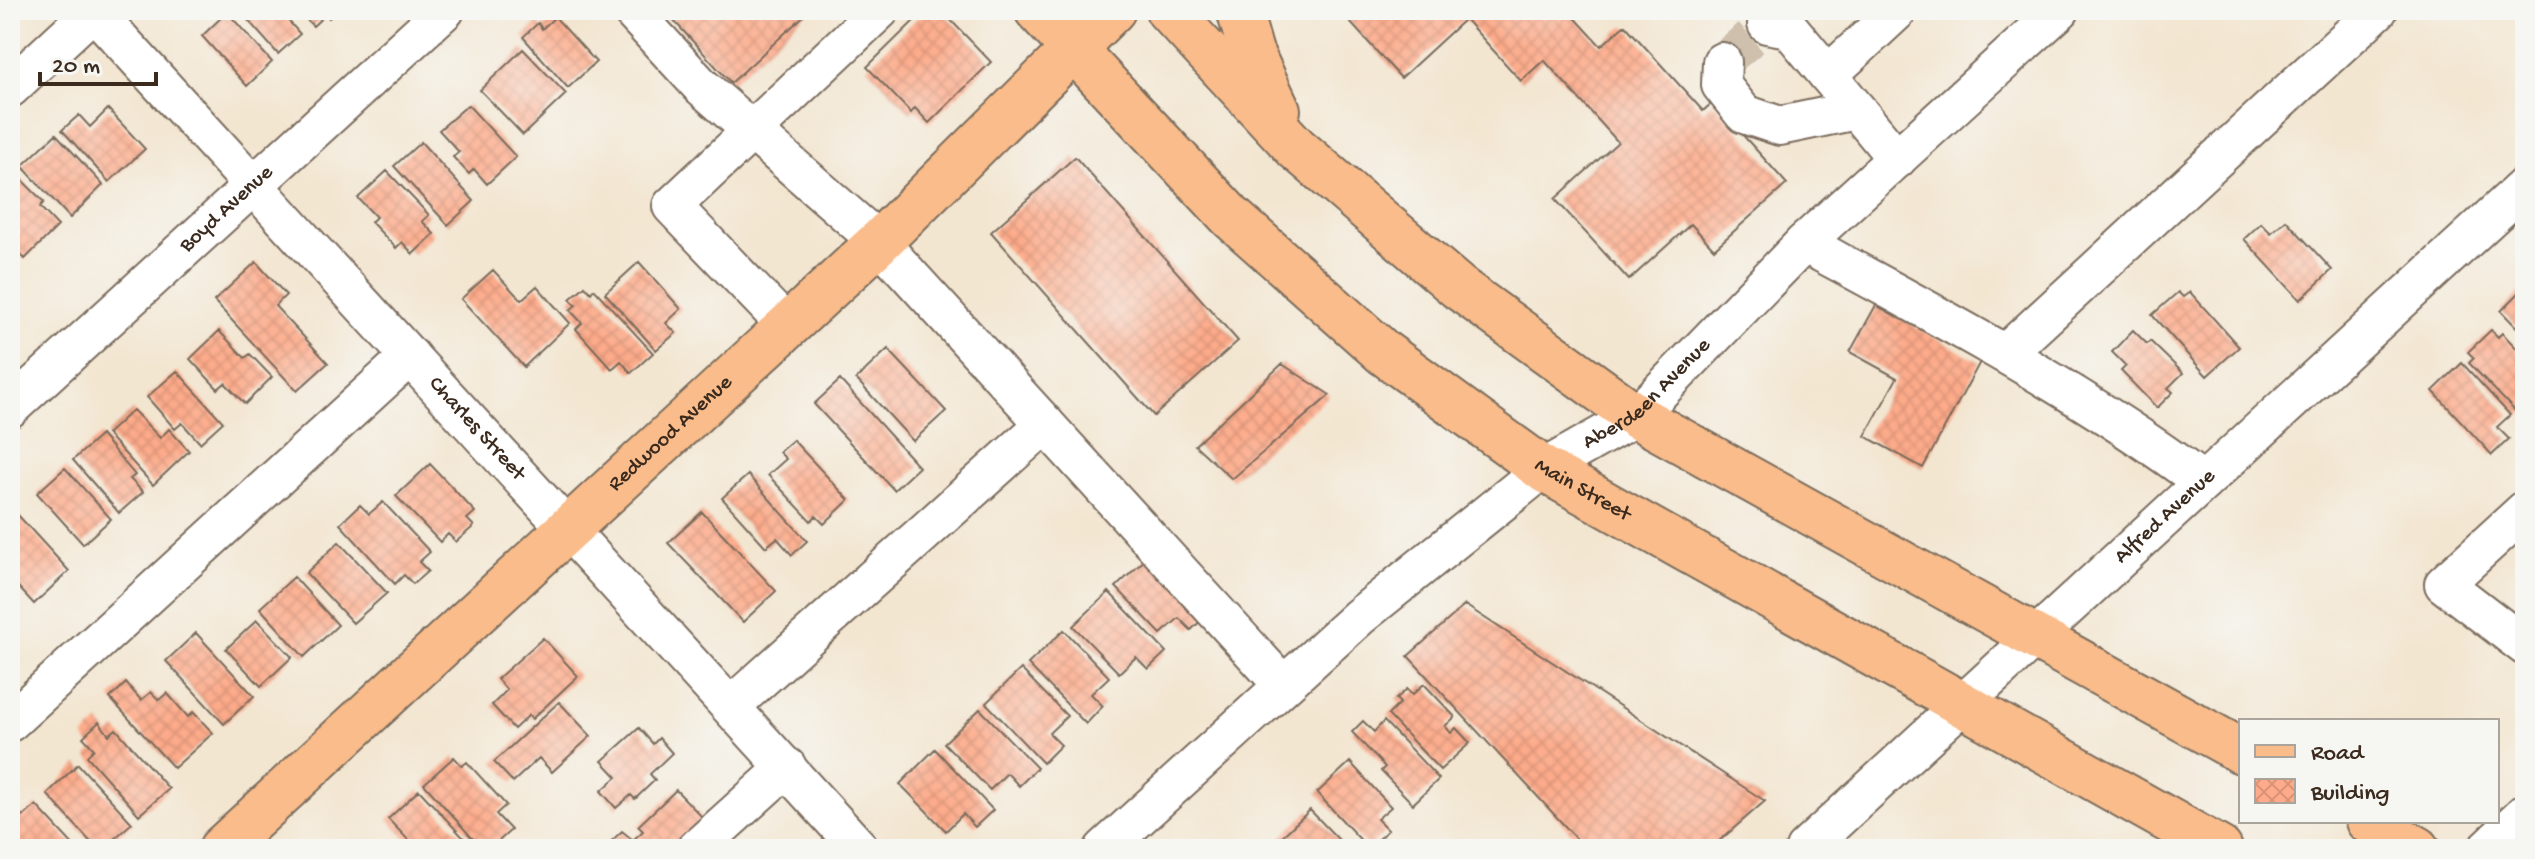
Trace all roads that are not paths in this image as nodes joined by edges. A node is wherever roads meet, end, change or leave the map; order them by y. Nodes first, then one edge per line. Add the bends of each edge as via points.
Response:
1 (94, 10) edge
2 (445, 10) edge
3 (631, 10) edge
4 (880, 10) edge
5 (1037, 10) edge
6 (1113, 10) edge
7 (1168, 10) edge
8 (1239, 10) edge
9 (1898, 10) edge
10 (2378, 10) edge
11 (2045, 15) edge
12 (1767, 24) dead end
13 (1074, 51) junction
14 (1722, 62) dead end
15 (1828, 75) junction
16 (10, 88) edge
17 (1857, 110) junction
18 (750, 129) junction
19 (1296, 148) junction
20 (1897, 159) junction
21 (253, 185) junction
22 (2525, 186) edge
23 (879, 242) junction
24 (1804, 243) junction
25 (788, 327) junction
26 (2006, 353) junction
27 (410, 356) junction
28 (10, 408) edge
29 (1636, 416) junction
30 (1045, 424) junction
31 (1543, 469) junction
32 (2203, 482) junction
33 (2525, 510) edge
34 (570, 531) junction
35 (2035, 637) junction
36 (2525, 646) edge
37 (1283, 685) junction
38 (731, 706) junction
39 (1961, 707) junction
40 (10, 722) edge
41 (2239, 750) edge
42 (787, 767) junction
43 (2525, 813) edge
44 (2372, 823) edge
45 (221, 849) edge
46 (696, 849) edge
47 (860, 849) edge
48 (1104, 849) edge
49 (1805, 849) edge
50 (2220, 849) edge
51 (2418, 849) edge
52 (2487, 849) edge

1 - 16 street
1 - 21 street, Charles Street
2 - 21 street, Boyd Avenue
3 - 18 street via 701,86
4 - 18 street
5 - 13 main road, Main Street
6 - 13 main road, Redwood Avenue
7 - 19 main road
8 - 19 main road via 1251,52
9 - 15 street
10 - 26 street
11 - 20 street, Aberdeen Avenue
12 - 15 street via 1789,28
13 - 23 main road, Redwood Avenue
13 - 31 main road, Main Street via 1231,217 1384,353
14 - 17 street via 1721,85 1744,114 1780,126
15 - 17 street
17 - 20 street
18 - 23 street
18 - 25 street via 672,206
19 - 29 main road via 1458,287
20 - 24 street, Aberdeen Avenue
21 - 27 street, Charles Street
21 - 28 street, Boyd Avenue
22 - 32 street, Alfred Avenue
23 - 25 main road, Redwood Avenue
23 - 30 street
24 - 26 street
24 - 29 street, Aberdeen Avenue
25 - 34 main road, Redwood Avenue
26 - 32 street
27 - 34 street, Charles Street
27 - 40 street
29 - 31 street, Aberdeen Avenue
29 - 35 main road
30 - 37 street
30 - 38 street
31 - 37 street, Aberdeen Avenue
31 - 39 main road, Main Street
32 - 35 street, Alfred Avenue
33 - 36 street via 2444,584
34 - 38 street, Charles Street
34 - 45 main road, Redwood Avenue
35 - 39 street, Alfred Avenue
35 - 41 main road
37 - 48 street, Aberdeen Avenue
38 - 42 street, Charles Street
39 - 49 street, Alfred Avenue
39 - 50 main road, Main Street
42 - 46 street
42 - 47 street, Charles Street
43 - 52 street
44 - 51 main road

